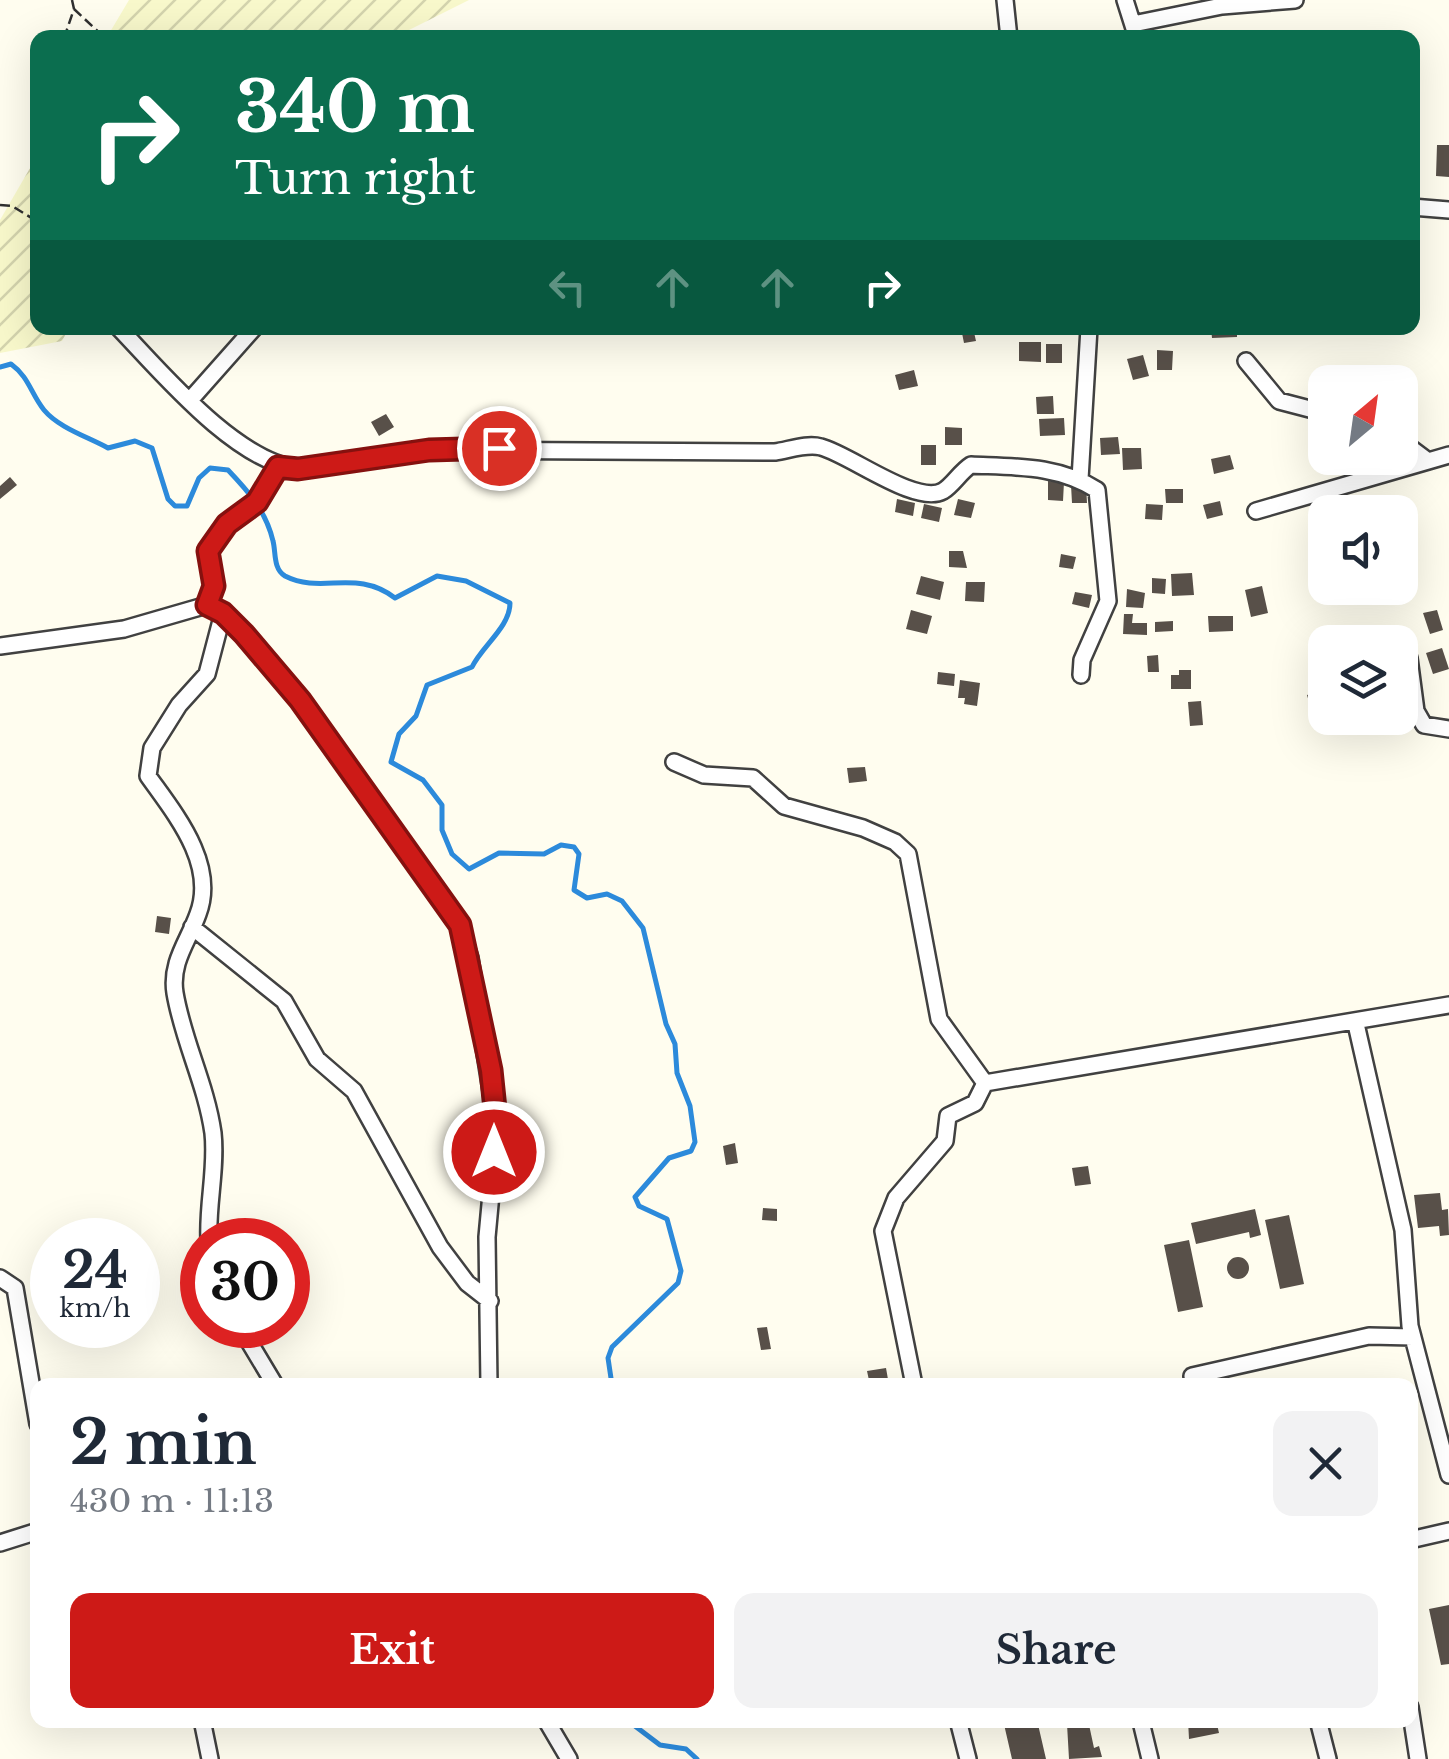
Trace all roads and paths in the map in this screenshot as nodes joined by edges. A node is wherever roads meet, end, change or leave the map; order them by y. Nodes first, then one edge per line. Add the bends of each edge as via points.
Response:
1 (72, 0) edge
2 (1004, 0) edge
3 (1125, 0) edge
4 (1295, 0) edge
5 (74, 9) junction
6 (67, 30) edge
7 (96, 30) edge
8 (1007, 30) edge
9 (1135, 30) edge
10 (1138, 30) edge
11 (0, 205) edge
12 (1420, 208) edge
13 (1449, 210) edge
14 (30, 217) edge
15 (126, 335) edge
16 (248, 335) edge
17 (1089, 335) edge
18 (1246, 360) dead end
19 (191, 399) junction
20 (1308, 408) edge
21 (1418, 453) edge
22 (1449, 455) edge
23 (1428, 460) junction
24 (278, 467) junction
25 (1080, 479) junction
26 (1256, 511) dead end
27 (207, 605) junction
28 (223, 613) junction
29 (0, 646) edge
30 (1081, 675) dead end
31 (1418, 715) edge
32 (1449, 729) edge
33 (674, 762) dead end
34 (192, 928) junction
35 (1449, 1005) edge
36 (1356, 1024) junction
37 (985, 1083) junction
38 (210, 1218) edge
39 (0, 1278) edge
40 (490, 1301) junction
41 (1413, 1337) junction
42 (253, 1348) edge
43 (1192, 1376) dead end
44 (30, 1378) edge
45 (271, 1378) edge
46 (489, 1378) edge
47 (913, 1378) edge
48 (1449, 1475) edge
49 (1449, 1531) edge
50 (30, 1534) edge
51 (1418, 1538) edge
52 (0, 1543) edge
53 (204, 1728) edge
54 (551, 1728) edge
55 (960, 1728) edge
56 (1142, 1728) edge
57 (1320, 1728) edge
58 (1413, 1728) edge
59 (210, 1759) edge
60 (569, 1759) edge
61 (968, 1759) edge
62 (1150, 1759) edge
63 (1328, 1759) edge
64 (1418, 1759) edge

1 - 5 path
2 - 8 street
3 - 9 street
4 - 10 street via 1222,6
5 - 6 path
5 - 7 path
11 - 14 path
12 - 13 street
15 - 19 street
16 - 19 street
17 - 25 street
18 - 20 street via 1280,401
19 - 24 street via 227,434
21 - 23 street
22 - 23 street
23 - 26 street
24 - 25 street via 429,450 775,452 816,445 934,494 971,464 1028,466
24 - 27 street via 257,502 227,524 208,551 214,586
25 - 30 street via 1097,490 1108,601
27 - 28 street
27 - 29 street via 124,629
28 - 34 street via 207,674 152,748 148,776 185,830 204,882
28 - 40 street via 300,700 460,925 497,1129 487,1237
31 - 32 street via 1424,726
33 - 37 street via 704,775 753,778 784,806 862,828 908,854 939,1018
34 - 38 street via 176,960 174,990 214,1138
34 - 40 street via 284,1001 317,1059 354,1091 440,1248 466,1283
35 - 36 street
36 - 37 street
36 - 41 street via 1403,1230
37 - 47 street via 975,1103 948,1116 945,1141 896,1198 883,1231
39 - 44 street via 15,1288
40 - 46 street
41 - 43 street via 1369,1336
41 - 48 street
42 - 45 street
49 - 51 street
50 - 52 street
53 - 59 street
54 - 60 street
55 - 61 street
56 - 62 street
57 - 63 street
58 - 64 street

